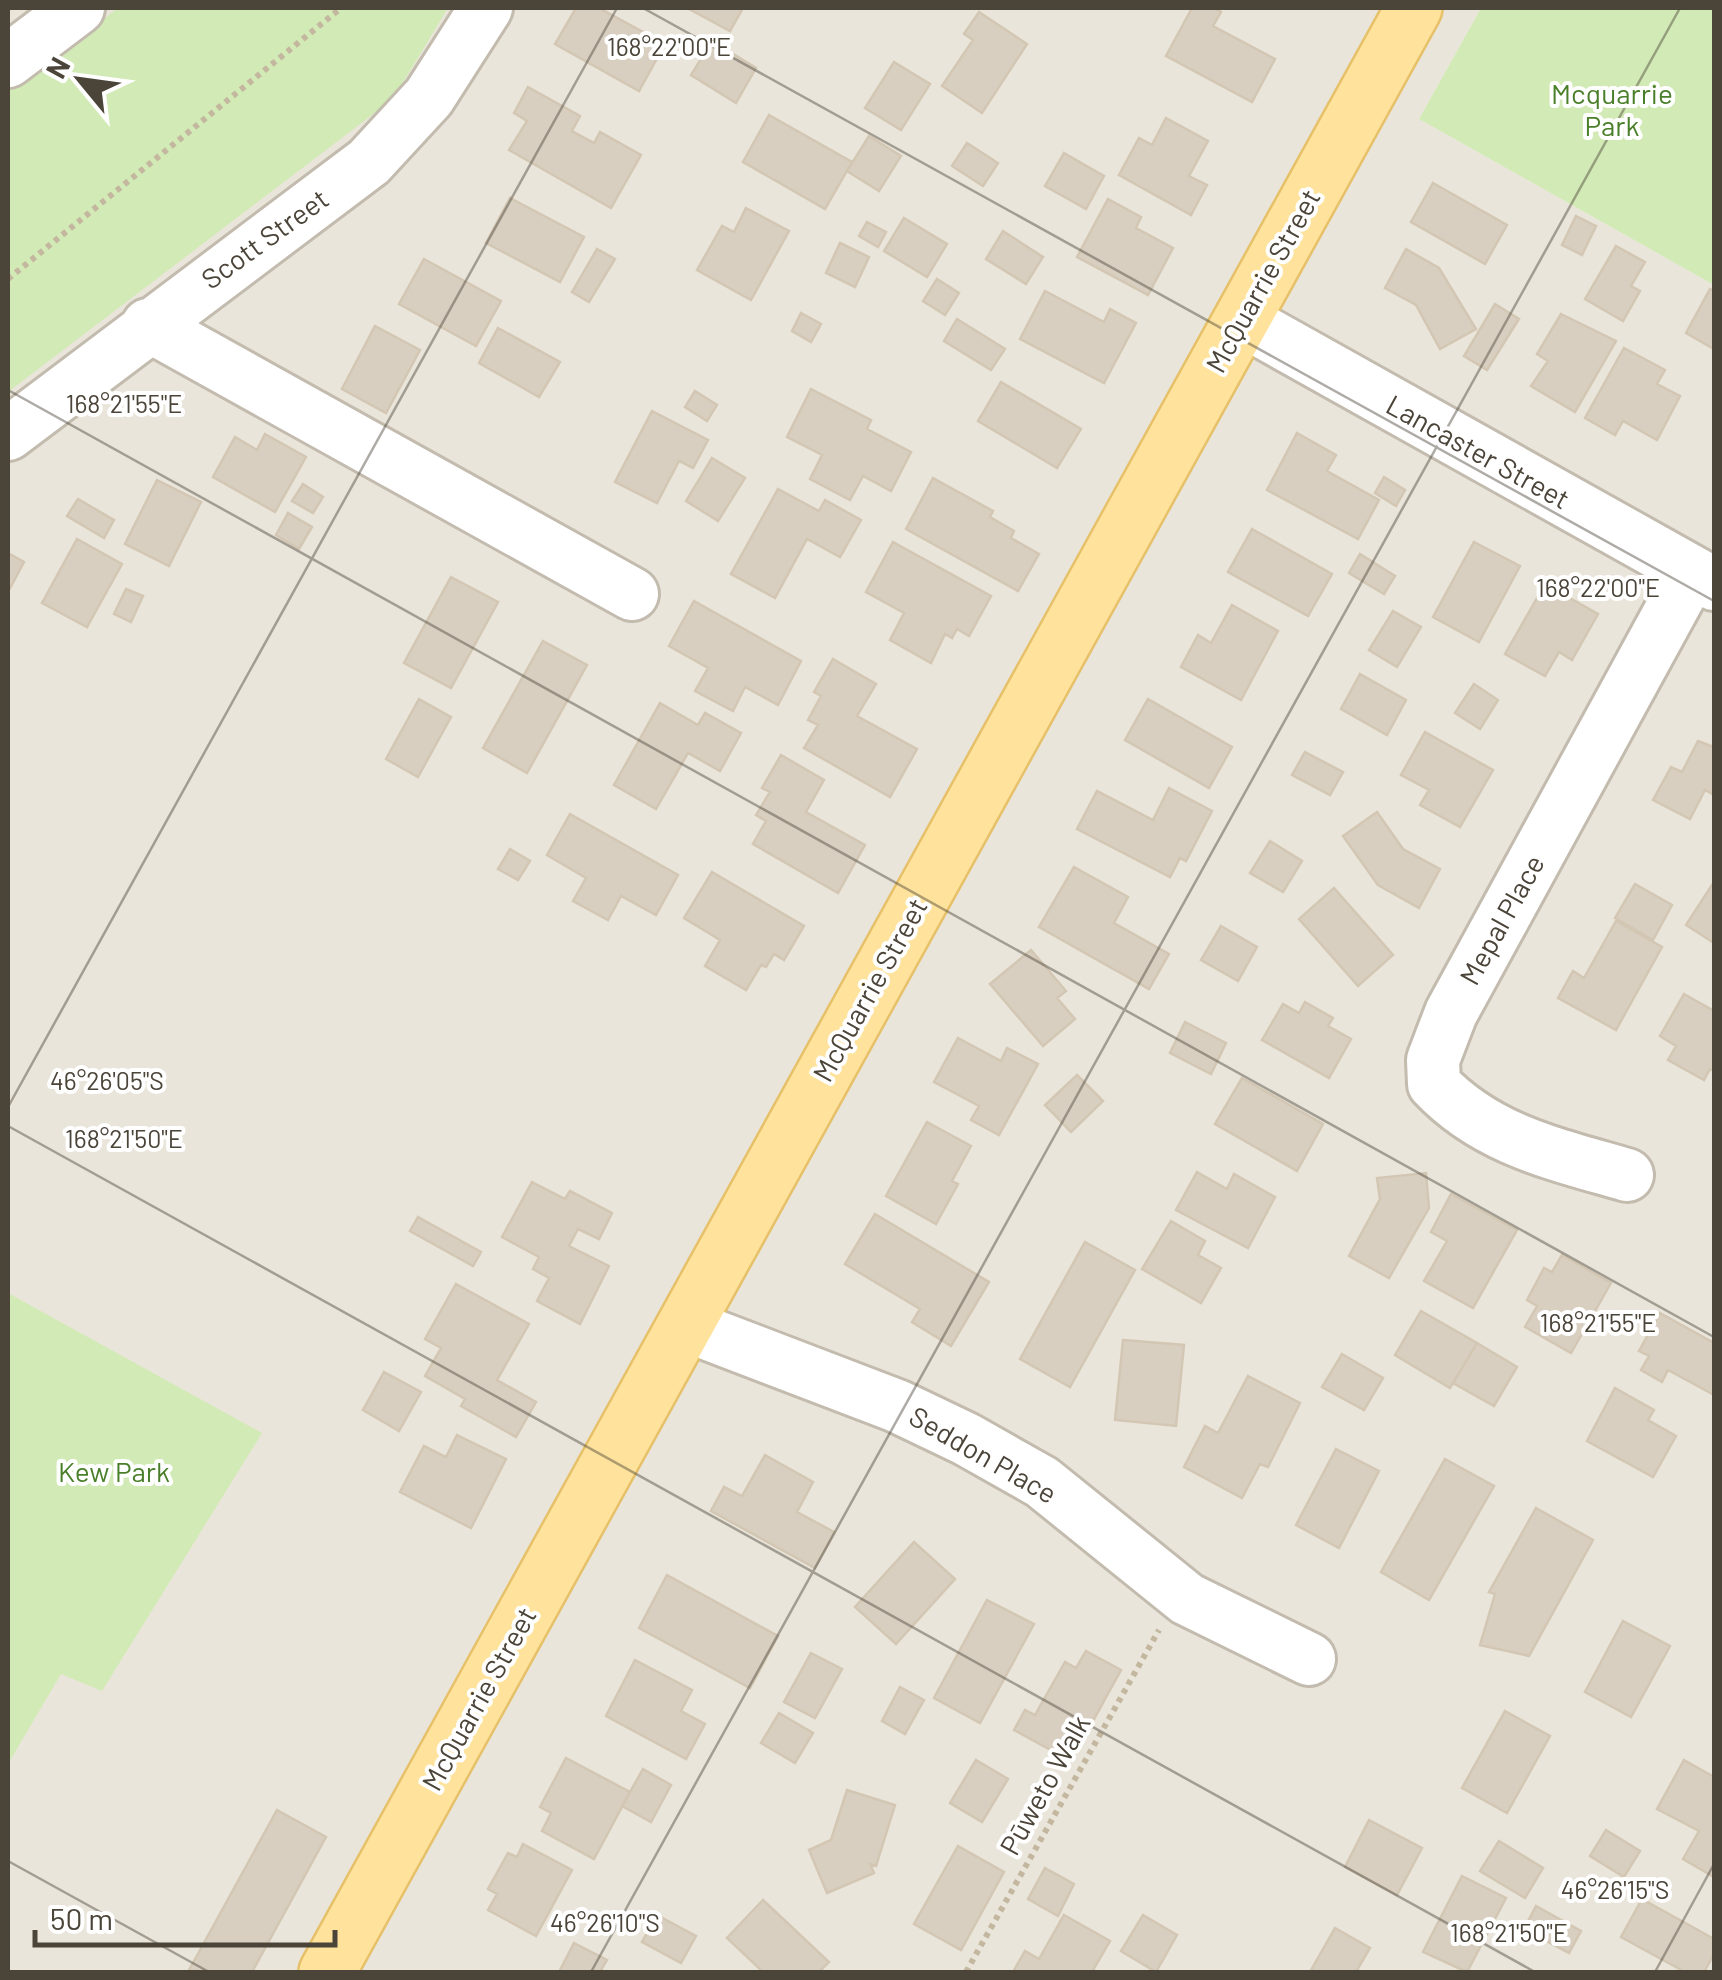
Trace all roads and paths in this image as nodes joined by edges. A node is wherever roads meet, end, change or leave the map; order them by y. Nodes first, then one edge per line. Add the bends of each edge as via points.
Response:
1 (78, 8) edge
2 (341, 8) edge
3 (486, 8) edge
4 (1414, 8) edge
5 (8, 61) edge
6 (8, 279) edge
7 (1242, 320) junction
8 (148, 325) junction
9 (8, 434) edge
10 (1703, 578) edge
11 (632, 594) dead end
12 (1627, 1175) dead end
13 (685, 1325) junction
14 (1165, 1620) dead end
15 (1308, 1659) dead end
16 (327, 1972) edge
17 (966, 1972) edge

1 - 5 street
2 - 6 path
3 - 8 street, Scott Street via 429,98 369,162
4 - 7 main road, McQuarrie Street
7 - 10 street, Lancaster Street
7 - 13 main road, McQuarrie Street
8 - 9 street, Scott Street
8 - 11 street
10 - 12 street, Mepal Place via 1452,1013 1433,1060 1434,1084 1454,1106 1520,1144
13 - 15 street, Seddon Place via 966,1439 1042,1482 1186,1598
13 - 16 main road, McQuarrie Street
14 - 17 path, Pūweto Walk

